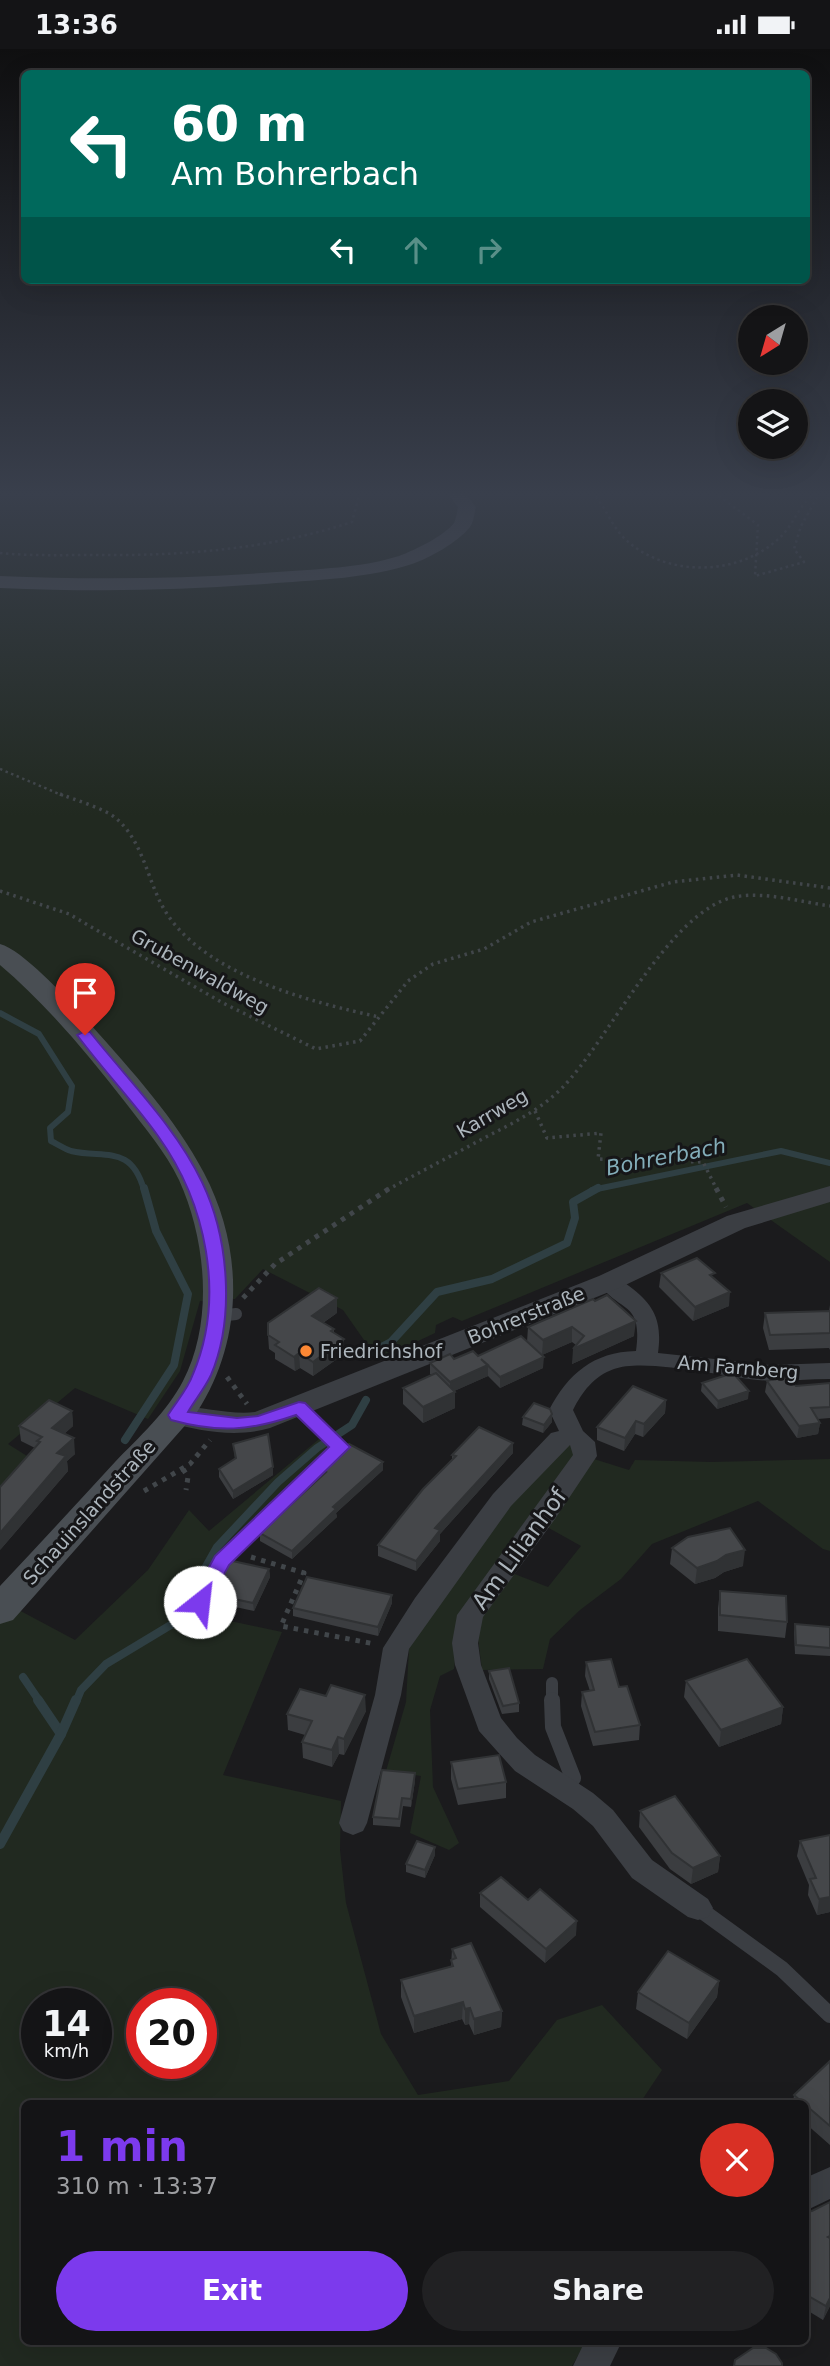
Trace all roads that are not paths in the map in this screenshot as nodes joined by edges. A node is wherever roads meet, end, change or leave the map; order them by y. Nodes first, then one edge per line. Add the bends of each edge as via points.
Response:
1 (0, 952) edge
2 (830, 1194) edge
3 (609, 1282) junction
4 (646, 1359) junction
5 (830, 1371) edge
6 (299, 1408) junction
7 (177, 1415) junction
8 (573, 1436) junction
9 (200, 1602) dead end
10 (0, 1609) edge
11 (552, 1683) dead end
12 (565, 1790) junction
13 (353, 1823) dead end
14 (698, 1908) joint
15 (830, 2015) edge
16 (830, 2182) edge
17 (809, 2193) edge
18 (603, 2345) edge
19 (591, 2366) edge

1 - 7 main road, Schauinslandstraße via 26,973 117,1073 165,1134 194,1181 212,1239 227,1315 202,1375
2 - 3 street, Bohrerstraße via 736,1222
3 - 4 street via 648,1316 651,1331
3 - 6 street, Bohrerstraße
4 - 5 street, Am Farnberg via 770,1373
4 - 8 street, Am Lilianhof via 625,1357 594,1369 571,1388 561,1410
6 - 7 street, Bohrerstraße via 260,1421 219,1422
6 - 9 lane via 341,1447 222,1561
7 - 10 main road, Schauinslandstraße
8 - 12 street, Am Lilianhof via 583,1442 585,1455 470,1615 465,1643 489,1723 525,1763
8 - 13 street, Am Lilianhof via 559,1439 502,1500 396,1648
11 - 12 lane via 554,1727 573,1778
12 - 14 street, Am Lilianhof via 603,1818 642,1868
14 - 15 lane via 782,1969
16 - 17 street
18 - 19 street

